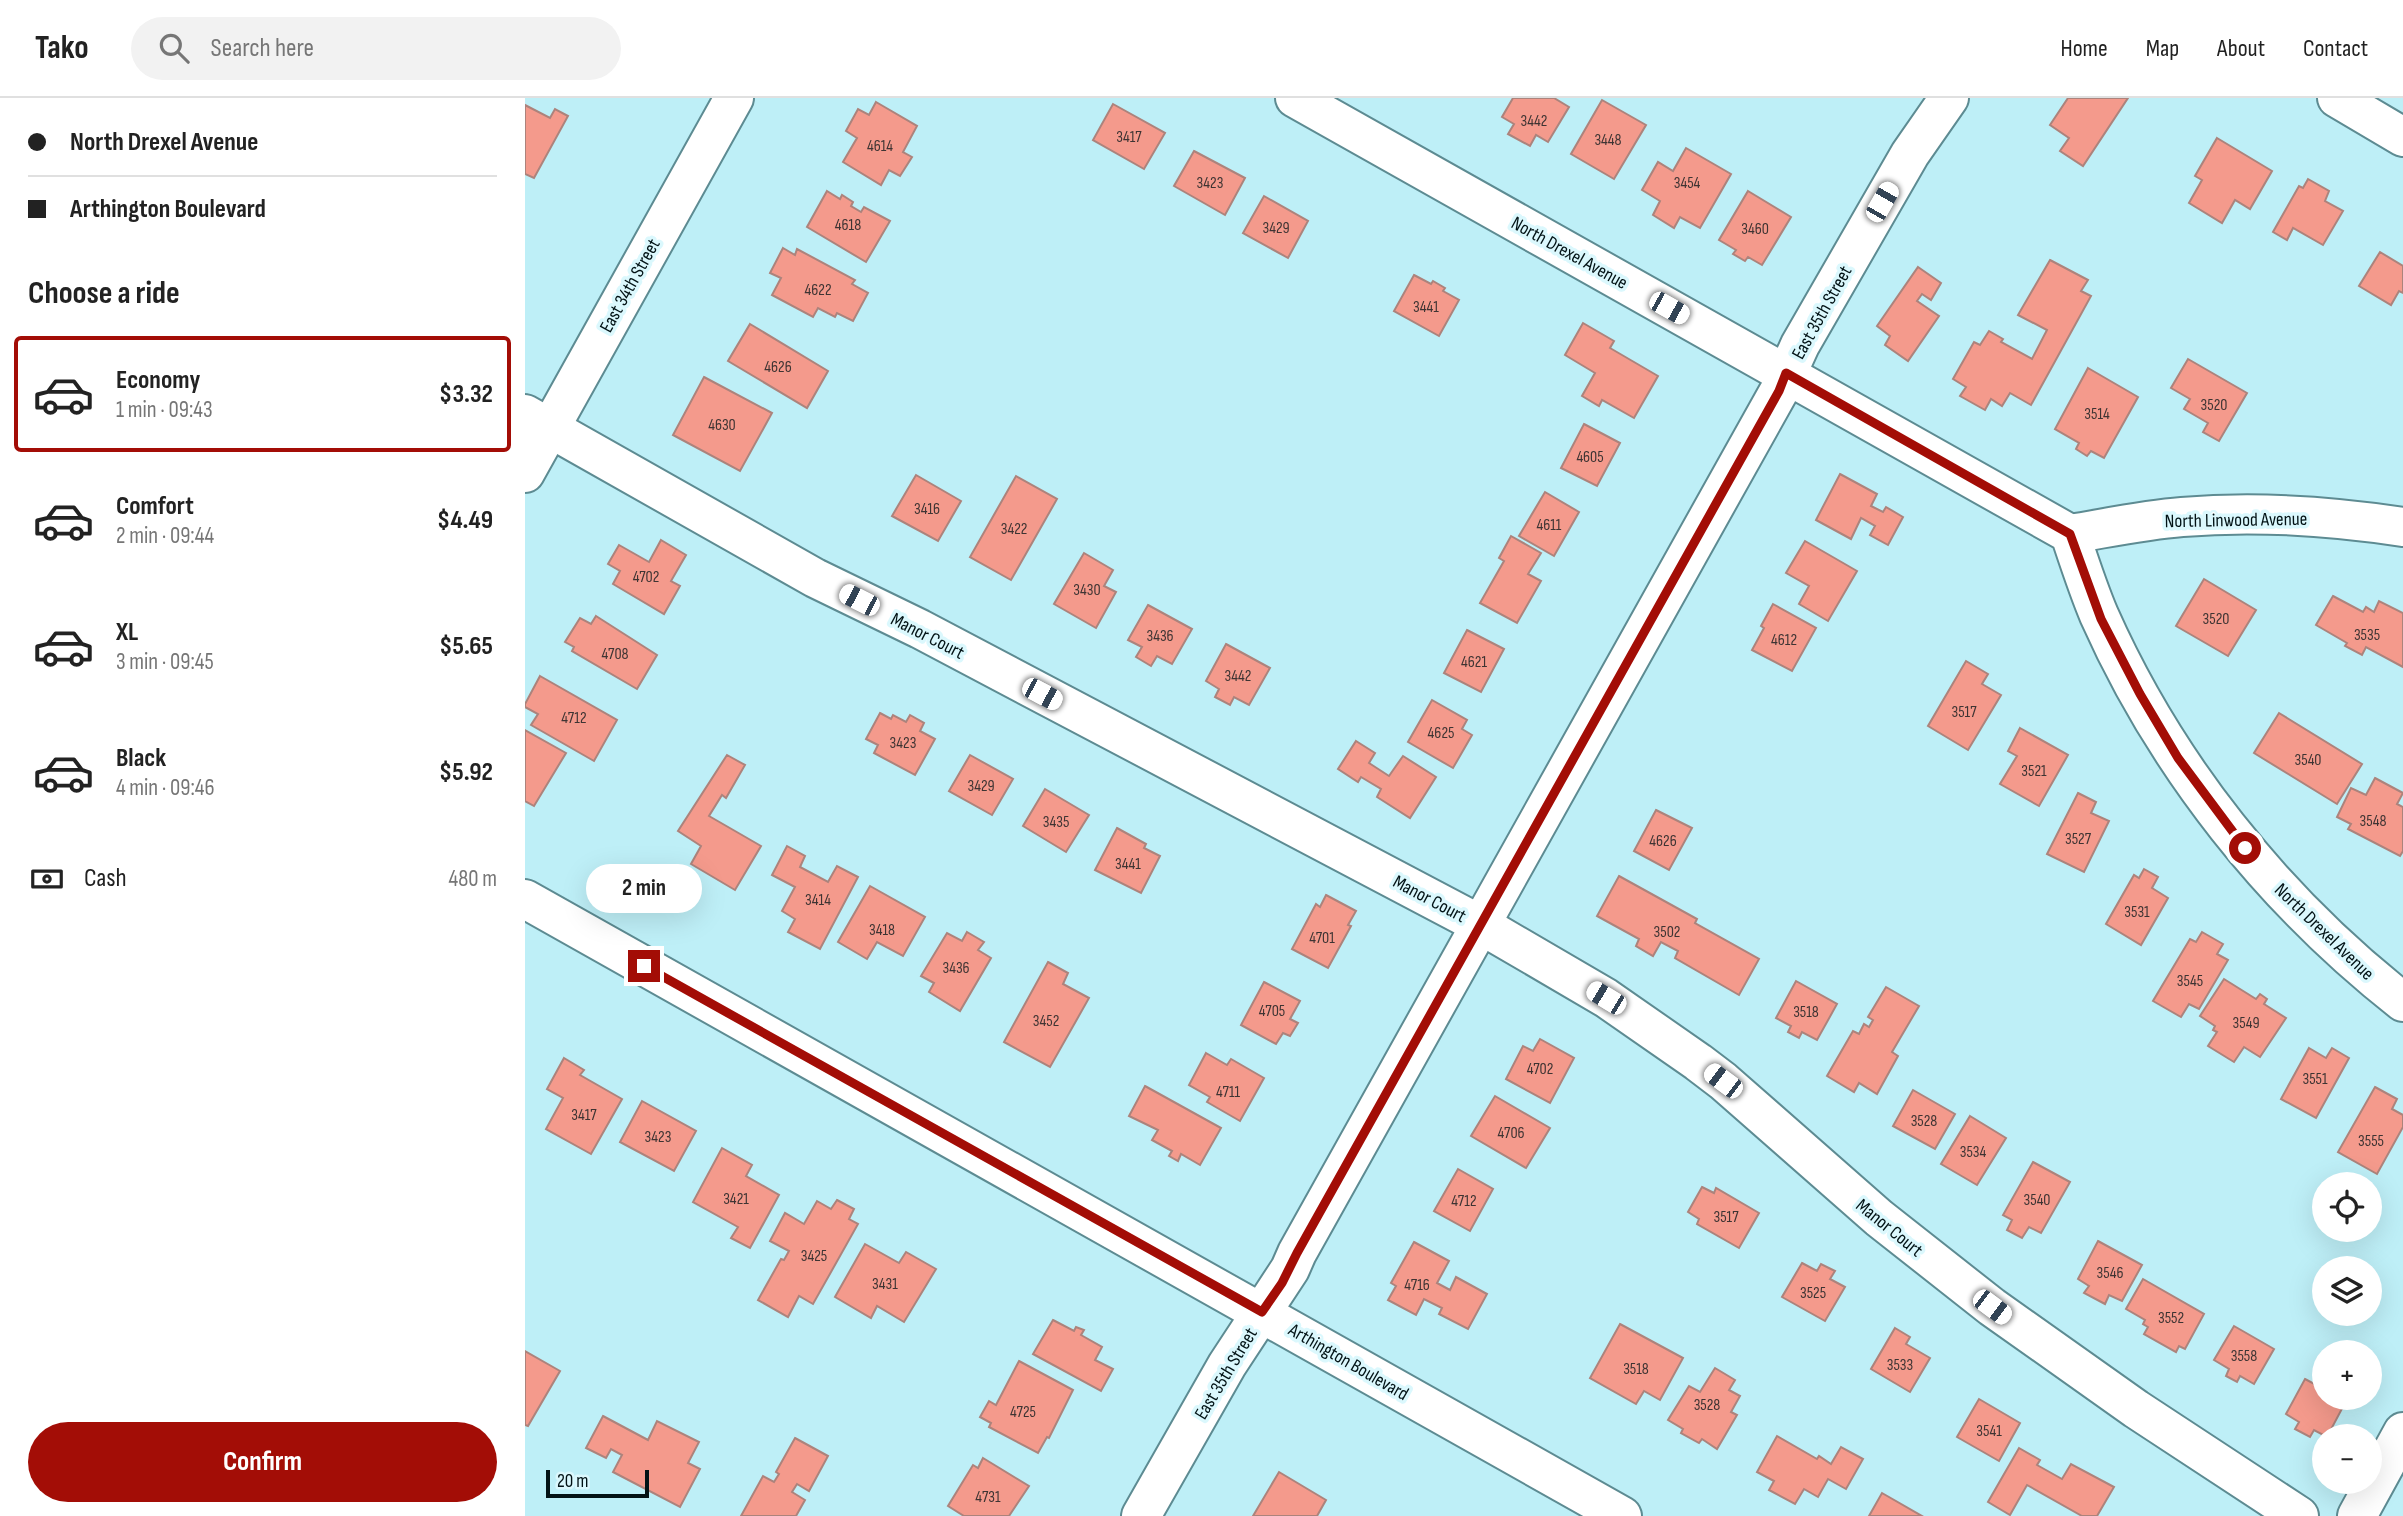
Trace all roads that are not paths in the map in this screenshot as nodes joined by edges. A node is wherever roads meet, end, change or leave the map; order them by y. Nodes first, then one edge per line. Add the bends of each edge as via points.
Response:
1 (734, 98) edge
2 (1295, 98) edge
3 (1949, 98) edge
4 (2337, 98) edge
5 (2403, 137) edge
6 (1786, 373) junction
7 (537, 421) edge
8 (525, 472) edge
9 (2403, 527) edge
10 (2070, 534) junction
11 (525, 899) edge
12 (1481, 925) junction
13 (2403, 1002) edge
14 (1262, 1312) junction
15 (2403, 1432) edge
16 (1141, 1516) edge
17 (1622, 1516) edge
18 (2299, 1516) edge
19 (2357, 1516) edge

1 - 7 street, East 34th Street
2 - 6 street, North Drexel Avenue
3 - 6 street, East 35th Street via 1910,154
4 - 5 street
6 - 10 street, North Drexel Avenue
6 - 12 street, East 35th Street
7 - 8 street, East 34th Street
7 - 12 street, Manor Court via 815,578
9 - 10 street, North Linwood Avenue via 2238,515 2163,519
10 - 13 street, North Drexel Avenue via 2101,619 2178,758 2286,896
11 - 14 street, Arthington Boulevard
12 - 14 street, East 35th Street
12 - 18 street, Manor Court via 1606,998 1698,1062 1879,1218 1992,1307
14 - 16 street, East 35th Street
14 - 17 street, Arthington Boulevard
15 - 19 street

